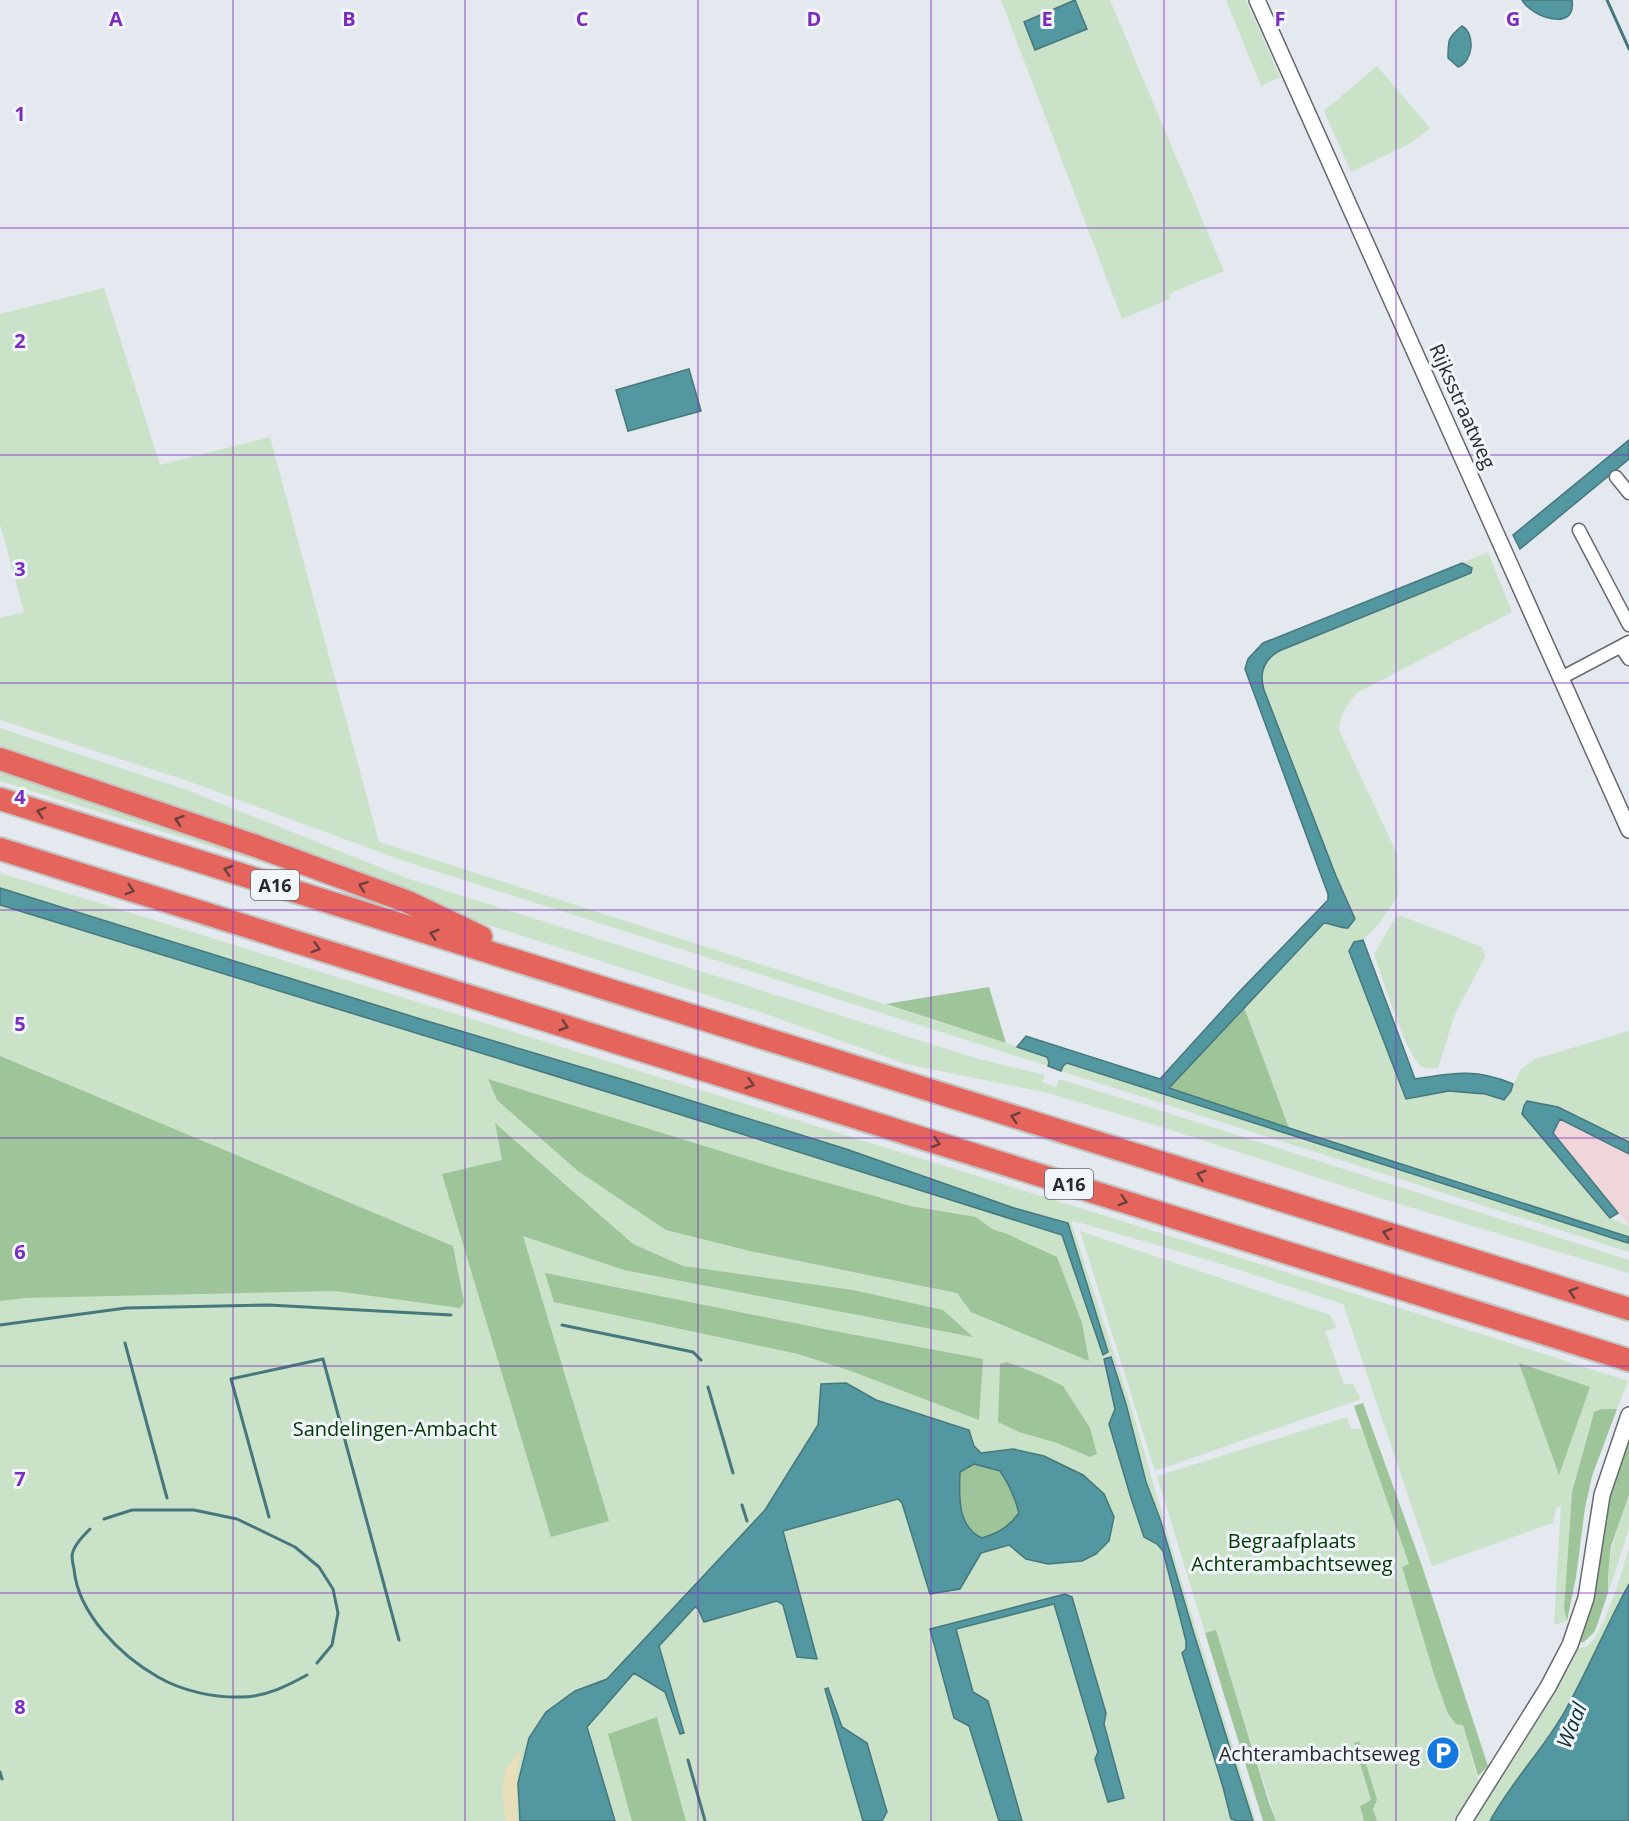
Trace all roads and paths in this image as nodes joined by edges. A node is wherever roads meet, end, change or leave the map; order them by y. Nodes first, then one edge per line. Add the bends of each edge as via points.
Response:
1 (1257, 0) edge
2 (1616, 477) dead end
3 (1629, 493) edge
4 (1579, 530) dead end
5 (1629, 625) edge
6 (1625, 644) edge
7 (1629, 659) edge
8 (1561, 678) junction
9 (0, 759) edge
10 (0, 799) edge
11 (1629, 830) edge
12 (0, 849) edge
13 (0, 863) edge
14 (74, 873) junction
15 (550, 970) junction
16 (1629, 1309) edge
17 (1629, 1360) edge
18 (1627, 1420) edge
19 (1464, 1821) edge

1 - 8 street, Rijksstraatweg
2 - 3 street
4 - 5 street
6 - 7 street
6 - 8 street
8 - 11 street, Rijksstraatweg
15 -> 9 highway, A16 via 408,902
15 -> 10 highway, A16
12 - 14 highway, A16
13 - 14 highway, A16 via 29,871
14 -> 17 highway, A16
16 -> 15 highway, A16
18 - 19 street via 1602,1495 1586,1598 1570,1645

